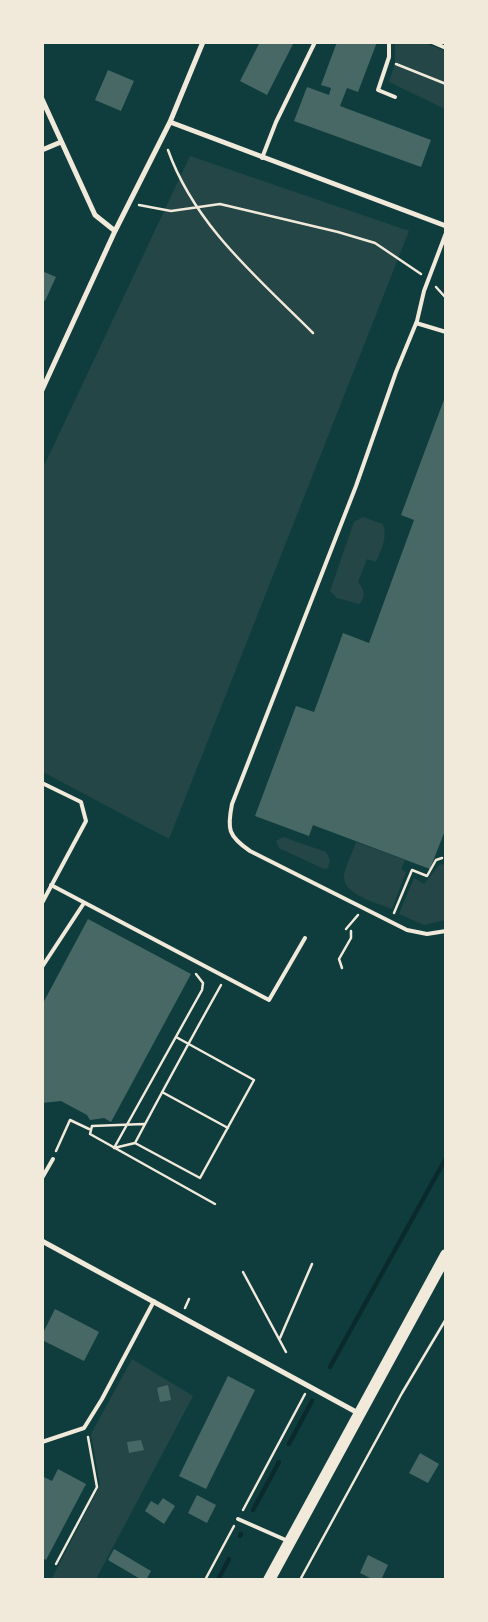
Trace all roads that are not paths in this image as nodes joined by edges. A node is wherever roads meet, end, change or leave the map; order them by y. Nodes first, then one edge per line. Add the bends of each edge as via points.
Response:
1 (203, 42) edge
2 (315, 42) edge
3 (390, 42) edge
4 (432, 42) edge
5 (446, 48) edge
6 (395, 97) dead end
7 (42, 99) edge
8 (170, 122) junction
9 (60, 142) junction
10 (42, 150) edge
11 (262, 158) junction
12 (446, 226) edge
13 (115, 231) junction
14 (446, 233) edge
15 (416, 323) junction
16 (446, 332) edge
17 (42, 390) edge
18 (42, 783) edge
19 (51, 885) junction
20 (42, 903) edge
21 (84, 903) junction
22 (446, 932) edge
23 (305, 938) dead end
24 (42, 967) edge
25 (53, 1159) road end
26 (42, 1178) edge
27 (42, 1241) edge
28 (446, 1255) edge
29 (154, 1301) junction
30 (359, 1413) junction
31 (42, 1442) edge
32 (238, 1519) road end
33 (290, 1542) junction
34 (269, 1580) edge

1 - 8 street
2 - 11 lane
3 - 6 lane via 387,65 378,90
4 - 5 lane
7 - 9 street
8 - 11 street
8 - 13 street
9 - 10 street
9 - 13 street via 95,215
11 - 12 street
13 - 17 street
14 - 15 lane
15 - 16 lane
15 - 22 lane via 232,804 228,824 237,842 250,851 391,922 416,933
18 - 19 lane via 81,802 86,821
19 - 20 lane
19 - 21 lane
21 - 23 lane via 269,1000
21 - 24 lane
25 - 26 lane
27 - 29 street
28 - 30 main road
29 - 30 street
29 - 31 lane via 86,1426
30 - 33 main road
32 - 33 lane
33 - 34 main road

